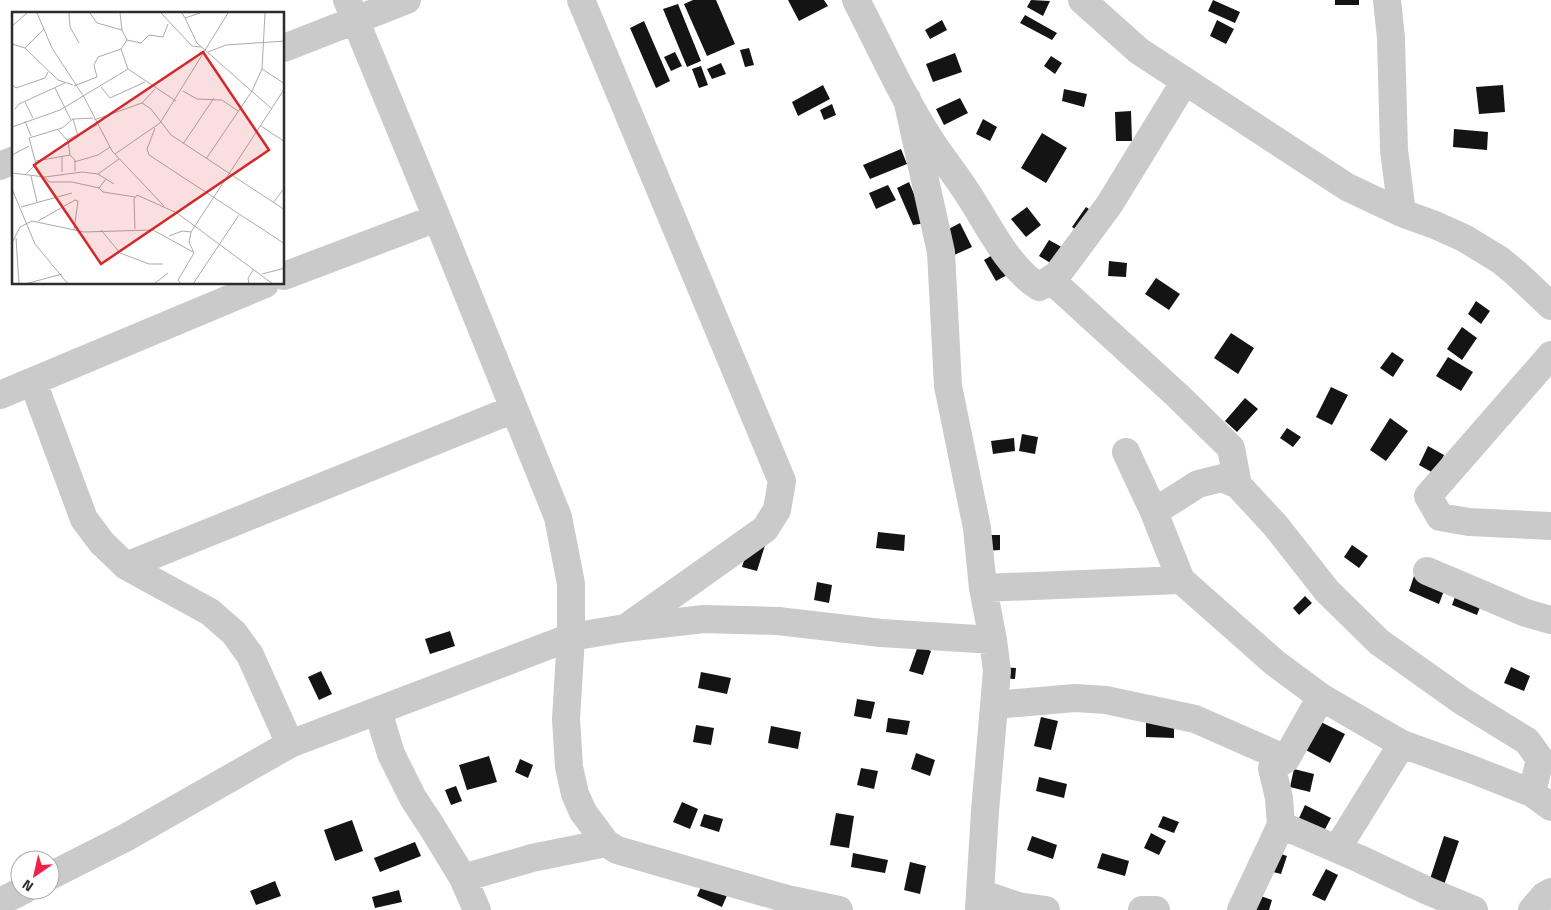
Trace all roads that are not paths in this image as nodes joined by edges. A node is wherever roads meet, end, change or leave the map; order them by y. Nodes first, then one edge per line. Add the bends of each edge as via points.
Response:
1 (407, 0) edge
2 (581, 0) edge
3 (856, 0) edge
4 (1082, 0) edge
5 (1387, 0) edge
6 (351, 10) edge
7 (285, 47) edge
8 (1185, 81) junction
9 (907, 99) junction
10 (12, 161) edge
11 (0, 166) edge
12 (1402, 213) junction
13 (437, 218) junction
14 (285, 276) edge
15 (1051, 280) junction
16 (263, 285) edge
17 (1551, 306) edge
18 (1551, 354) edge
19 (33, 382) junction
20 (0, 395) edge
21 (514, 409) junction
22 (1126, 452) dead end
23 (1238, 485) junction
24 (1154, 512) junction
25 (1551, 526) edge
26 (126, 566) junction
27 (1427, 572) dead end
28 (1181, 580) junction
29 (984, 588) junction
30 (1551, 620) edge
31 (625, 628) junction
32 (571, 638) junction
33 (993, 640) junction
34 (1321, 697) junction
35 (994, 705) junction
36 (378, 711) junction
37 (290, 744) junction
38 (1402, 744) junction
39 (1286, 759) junction
40 (1541, 800) edge
41 (1280, 826) junction
42 (606, 843) junction
43 (1337, 849) junction
44 (60, 871) edge
45 (463, 878) junction
46 (1551, 892) edge
47 (980, 901) edge
48 (477, 910) edge
49 (839, 910) edge
50 (1046, 910) edge
51 (1240, 910) edge
52 (1474, 910) edge
53 (1532, 910) edge

1 - 6 street
2 - 31 street via 782,482 777,510 764,529
3 - 9 street
4 - 8 street via 1139,51
5 - 12 street via 1394,150
6 - 7 street
6 - 13 street
8 - 12 street via 1347,186
8 - 15 street via 1109,205 1064,268
9 - 15 street via 932,144 1017,268 1040,287
9 - 29 street via 941,252 948,386 977,528
10 - 11 street
12 - 17 street via 1464,238 1500,260
13 - 14 street
13 - 21 street
15 - 23 street via 1231,448
16 - 19 street
18 - 25 street via 1428,496 1440,517 1469,522
19 - 20 street
19 - 26 street via 84,519 102,543
21 - 26 street
21 - 32 street via 558,517 571,584
22 - 24 street
23 - 24 street via 1222,478 1198,484
23 - 40 street via 1275,525 1326,591 1379,642 1527,742 1540,759
24 - 28 street
26 - 37 street via 210,612 234,633 250,655
27 - 30 street
28 - 29 street
28 - 34 street via 1275,663
29 - 33 street
31 - 32 street
31 - 33 street via 704,619 769,621
32 - 36 street
32 - 42 street via 566,719 569,767 583,812
33 - 35 street via 997,671
34 - 38 street
34 - 39 street
35 - 39 street via 1075,698 1106,700 1195,720
35 - 47 street
36 - 37 street
36 - 45 street via 390,754 412,798
37 - 44 street via 125,838
38 - 40 street via 1471,769
38 - 43 street
39 - 41 street via 1272,768 1279,798
41 - 43 street
41 - 51 street
42 - 45 street via 532,858
42 - 49 street via 617,850 786,899
43 - 52 street
45 - 48 street
46 - 53 street
47 - 50 street

